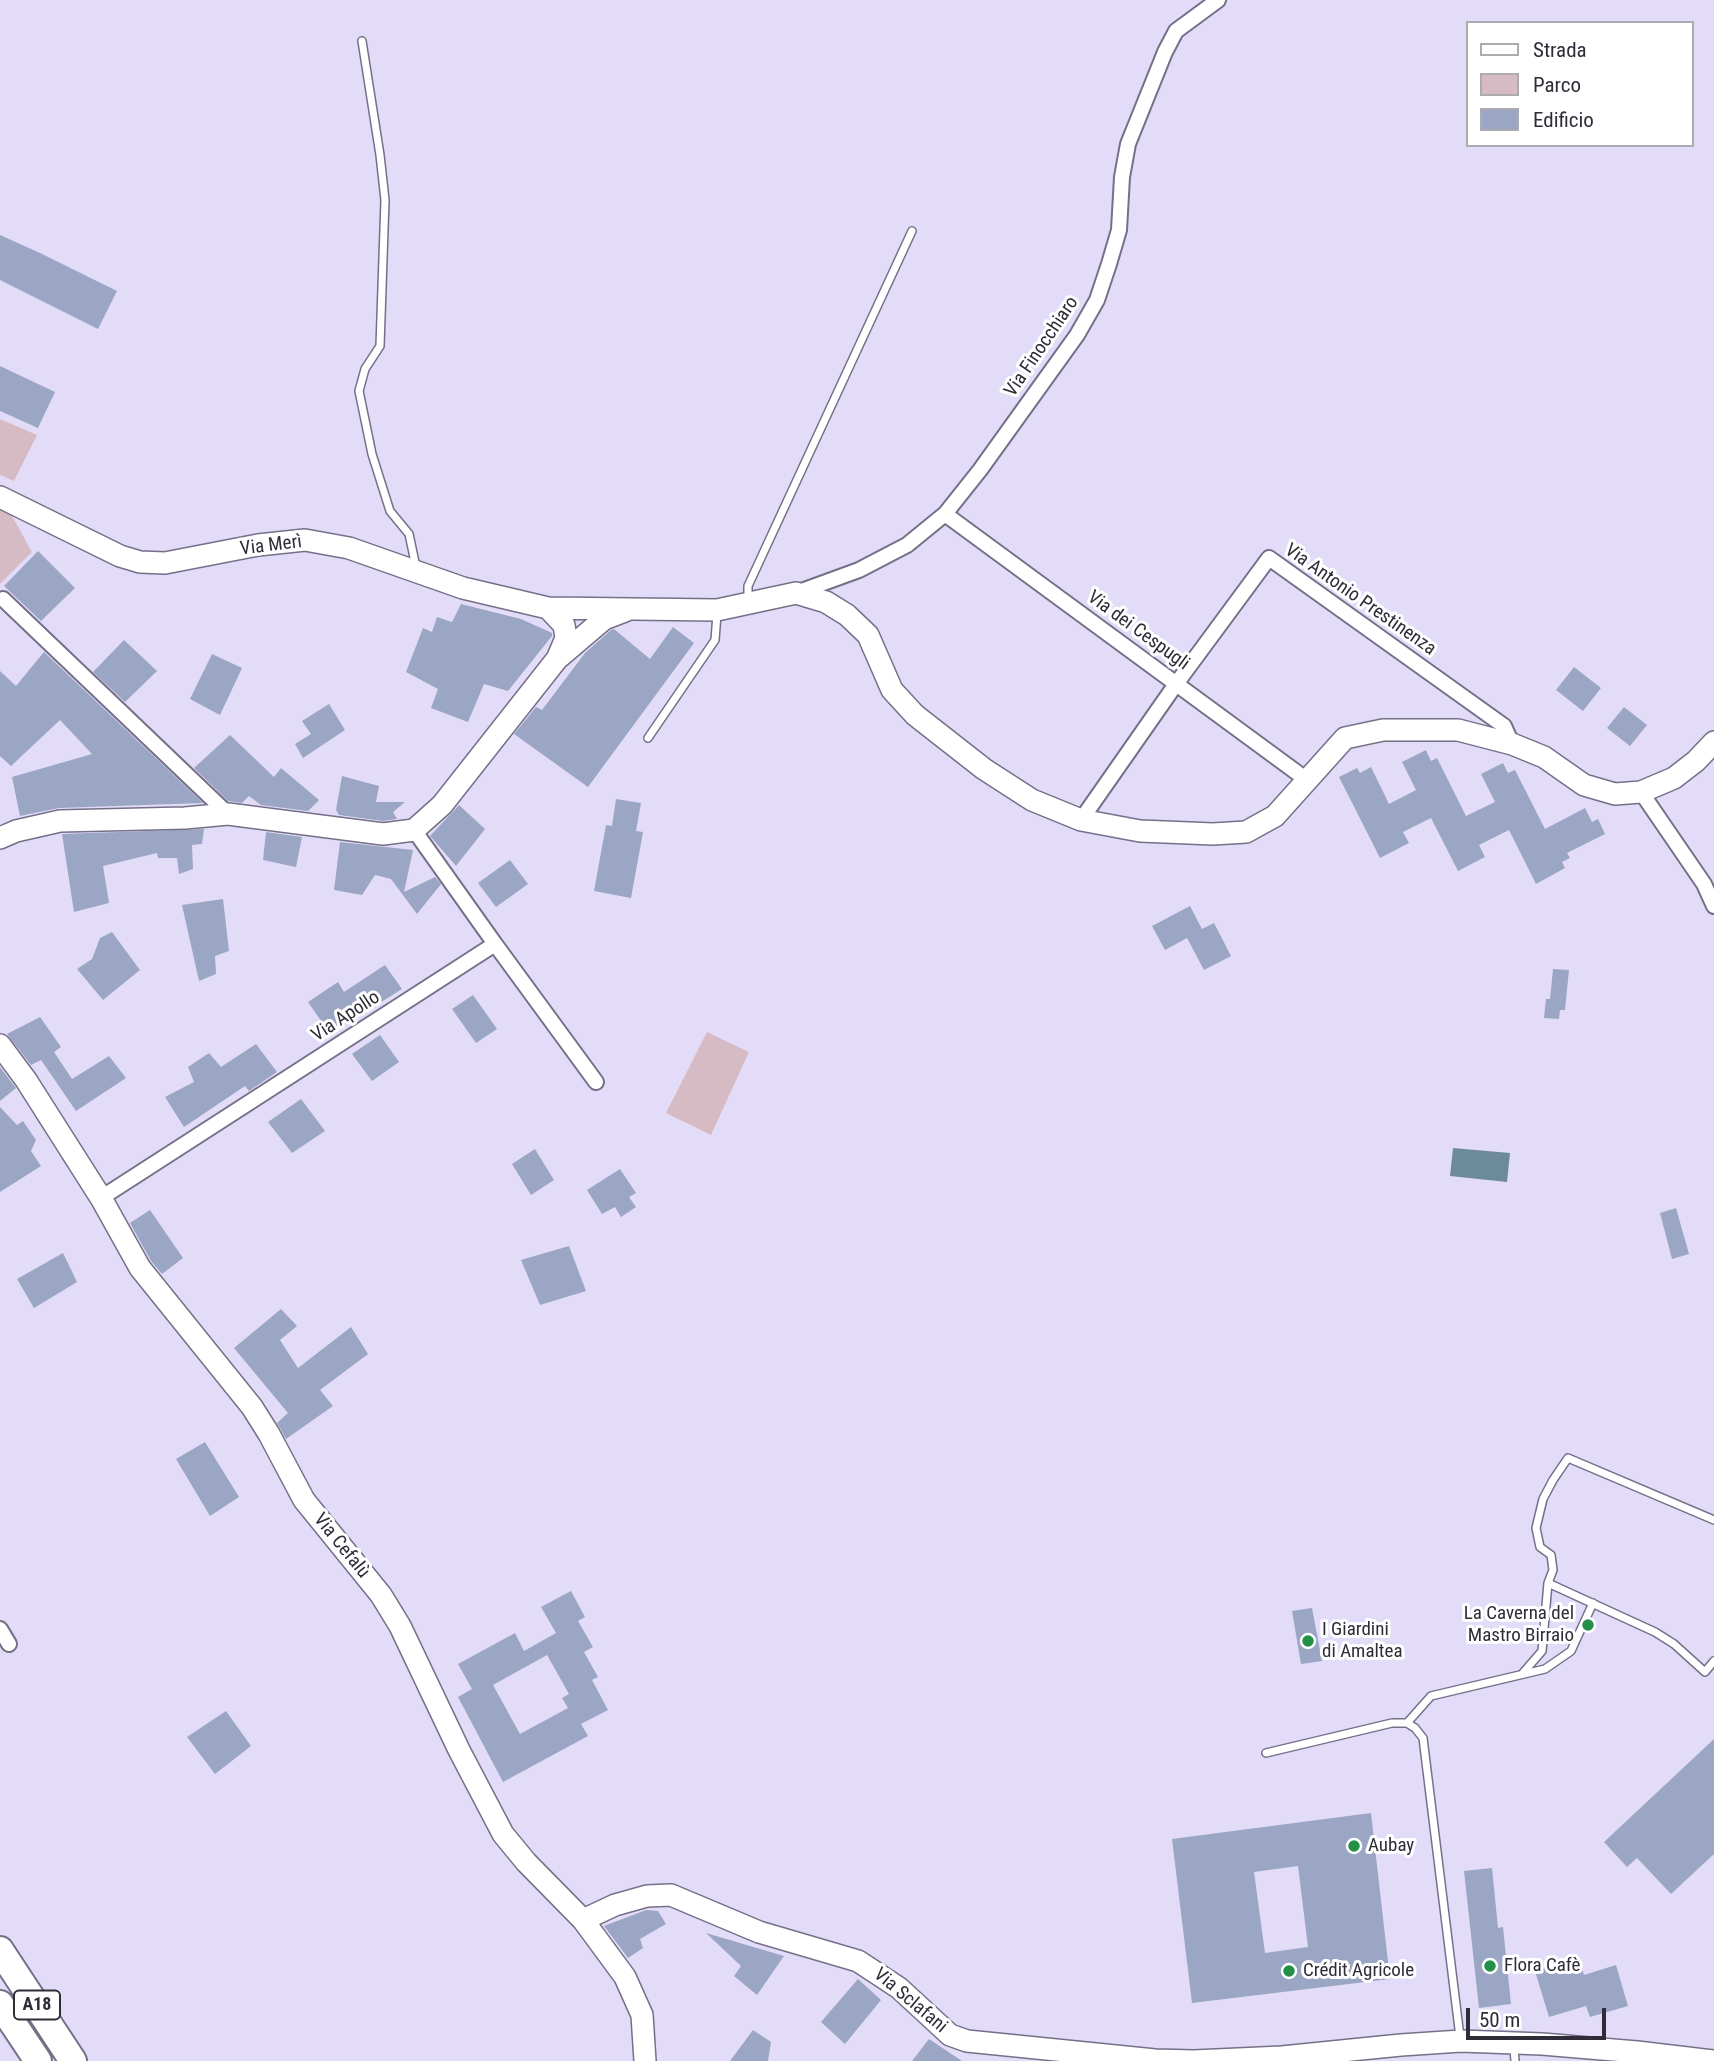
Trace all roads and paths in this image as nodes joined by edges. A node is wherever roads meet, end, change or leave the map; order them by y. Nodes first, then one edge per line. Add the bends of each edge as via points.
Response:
1 (1218, 0) edge
2 (362, 41) dead end
3 (912, 231) dead end
4 (8, 501) edge
5 (945, 513) junction
6 (417, 571) junction
7 (796, 593) junction
8 (3, 599) dead end
9 (748, 604) junction
10 (548, 608) junction
11 (631, 608) junction
12 (718, 610) junction
13 (557, 659) junction
14 (1176, 684) junction
15 (648, 738) dead end
16 (1714, 742) edge
17 (1512, 744) junction
18 (1307, 780) junction
19 (1641, 792) junction
20 (228, 814) junction
21 (1081, 820) junction
22 (414, 830) junction
23 (0, 838) edge
24 (1714, 906) edge
25 (495, 944) junction
26 (0, 1045) edge
27 (596, 1082) dead end
28 (101, 1198) junction
29 (1714, 1520) edge
30 (1548, 1583) junction
31 (1593, 1603) junction
32 (0, 1629) edge
33 (9, 1644) dead end
34 (1714, 1661) edge
35 (1522, 1674) junction
36 (1407, 1723) junction
37 (1266, 1753) dead end
38 (583, 1920) junction
39 (0, 1950) edge
40 (0, 2004) edge
41 (1461, 2041) junction
42 (1514, 2052) edge
43 (1304, 2058) edge
44 (37, 2061) edge
45 (72, 2061) edge
46 (645, 2061) edge
47 (1713, 2061) edge

1 - 5 street, Via Finocchiaro via 1176,31 1164,51 1128,145 1119,230 1097,300 1077,335
2 - 6 lane via 385,201 380,346 365,369 359,391 390,511 409,534
3 - 9 lane via 748,586
4 - 6 street, Via Merì via 140,562 165,563 305,540 349,548
5 - 7 street, Via Finocchiaro via 907,545 859,570
5 - 14 street, Via dei Cespugli
6 - 10 street, Via Merì via 463,588
7 - 9 street, Via Merì
7 - 21 street via 826,602 868,635 892,691 915,715 1032,800
8 - 20 street
9 - 12 street, Via Merì
10 - 11 street, Via Merì
10 - 13 street via 564,625 566,638
11 - 12 street, Via Merì
11 - 13 street via 604,619
12 - 15 lane via 715,640
13 - 22 street via 443,805
14 - 17 street, Via Antonio Prestinenza via 1269,558 1504,726
14 - 18 street, Via dei Cespugli
14 - 21 street, Via Antonio Prestinenza
16 - 19 street via 1674,778
17 - 18 street via 1458,730 1383,730 1345,738
17 - 19 street via 1544,757 1584,785 1615,794
18 - 21 street via 1275,816 1246,832 1140,831
19 - 24 street
20 - 22 street via 383,834
20 - 23 street via 60,821
22 - 25 street
25 - 27 street
25 - 28 street, Via Apollo
26 - 28 street, Via Cefalù
28 - 38 street, Via Cefalù via 140,1268 233,1381 269,1434 304,1500 381,1595 503,1834
29 - 30 lane via 1568,1458 1543,1499 1536,1528 1540,1548 1551,1555 1553,1570
30 - 31 lane
30 - 35 lane via 1542,1651
31 - 34 lane via 1655,1632 1705,1672
31 - 35 lane via 1571,1651 1545,1669
32 - 33 street
35 - 36 lane via 1431,1696
36 - 37 lane
36 - 41 lane via 1423,1738
38 - 43 street, Via Sclafani via 615,1905 671,1895 759,1932 858,1961 899,1988 950,2035 967,2041 1155,2060
38 - 46 street, Via Cefalù via 625,1977 642,2015
39 - 45 highway, A18
40 - 44 highway, A18
41 - 42 street, Via Sclafani
41 - 43 street, Via Sclafani
42 - 47 street, Via Sclafani via 1637,2052

